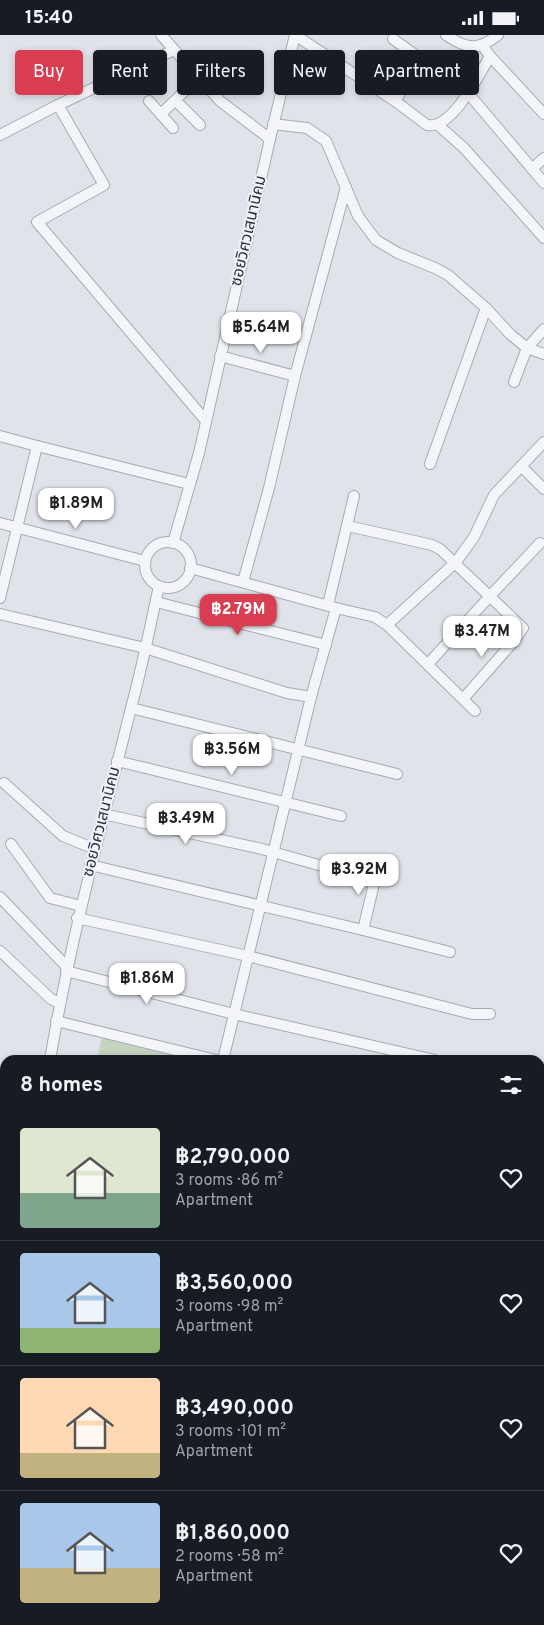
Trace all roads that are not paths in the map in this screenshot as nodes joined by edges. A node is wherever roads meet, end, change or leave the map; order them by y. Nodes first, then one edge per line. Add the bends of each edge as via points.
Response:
1 (161, 35) edge
2 (295, 35) edge
3 (446, 35) edge
4 (498, 35) edge
5 (392, 39) dead end
6 (482, 45) junction
7 (174, 50) junction
8 (177, 53) edge
9 (490, 56) junction
10 (479, 74) edge
11 (182, 95) edge
12 (215, 95) edge
13 (466, 95) edge
14 (470, 95) edge
15 (149, 101) dead end
16 (176, 101) junction
17 (395, 101) junction
18 (58, 105) junction
19 (161, 114) junction
20 (544, 114) edge
21 (273, 124) junction
22 (200, 125) dead end
23 (438, 125) junction
24 (173, 128) dead end
25 (0, 135) edge
26 (270, 139) junction
27 (544, 158) edge
28 (532, 169) junction
29 (544, 183) edge
30 (346, 187) junction
31 (544, 238) edge
32 (486, 308) junction
33 (544, 329) edge
34 (527, 348) junction
35 (544, 355) edge
36 (220, 356) junction
37 (295, 376) junction
38 (514, 382) dead end
39 (206, 421) junction
40 (0, 436) edge
41 (544, 442) edge
42 (38, 447) junction
43 (430, 465) dead end
44 (521, 466) junction
45 (189, 484) junction
46 (544, 489) edge
47 (354, 496) dead end
48 (0, 523) edge
49 (348, 526) junction
50 (17, 528) junction
51 (172, 543) junction
52 (540, 543) dead end
53 (145, 561) junction
54 (456, 562) junction
55 (190, 568) junction
56 (243, 581) junction
57 (159, 586) junction
58 (490, 596) junction
59 (0, 597) edge
60 (156, 601) junction
61 (332, 607) junction
62 (0, 614) edge
63 (386, 625) junction
64 (326, 645) junction
65 (146, 647) junction
66 (428, 664) junction
67 (311, 697) junction
68 (464, 699) junction
69 (131, 708) junction
70 (475, 711) dead end
71 (298, 750) junction
72 (117, 761) junction
73 (397, 775) dead end
74 (4, 783) dead end
75 (286, 802) junction
76 (104, 814) junction
77 (341, 816) dead end
78 (11, 844) dead end
79 (95, 849) junction
80 (274, 852) junction
81 (90, 865) junction
82 (378, 867) dead end
83 (343, 872) dead end
84 (0, 897) edge
85 (261, 905) junction
86 (81, 906) junction
87 (77, 918) junction
88 (363, 930) junction
89 (0, 951) edge
90 (450, 952) dead end
91 (248, 956) junction
92 (66, 969) junction
93 (59, 1003) junction
94 (234, 1014) junction
95 (490, 1014) dead end
96 (56, 1021) junction
97 (51, 1055) edge
98 (195, 1055) edge
99 (224, 1055) edge
100 (413, 1055) edge

1 - 7 street
2 - 17 street
2 - 21 street, ซอยวิศวเสนานิคม
3 - 6 street via 469,47
4 - 6 street
5 - 17 street via 421,59
6 - 9 street
7 - 8 street
7 - 18 street
9 - 10 street
9 - 20 street
11 - 16 street
12 - 26 street
13 - 23 street
14 - 28 street
15 - 19 street
16 - 19 street
16 - 22 street
17 - 23 street via 426,125
18 - 25 street
18 - 39 street via 104,185 37,222
19 - 24 street
21 - 26 street, ซอยวิศวเสนานิคม
21 - 30 street via 307,128 326,141
23 - 31 street via 464,147
26 - 36 street, ซอยวิศวเสนานิคม
27 - 28 street
28 - 29 street
30 - 32 street via 358,216 376,240 448,275
30 - 37 street
32 - 34 street
32 - 43 street
33 - 34 street
34 - 35 street
34 - 38 street
36 - 37 street
36 - 39 street, ซอยวิศวเสนานิคม
37 - 56 street
39 - 45 street, ซอยวิศวเสนานิคม
40 - 42 street
41 - 44 street
42 - 45 street
42 - 50 street
44 - 46 street
44 - 54 street via 494,495 474,537
45 - 51 street, ซอยวิศวเสนานิคม
47 - 49 street
48 - 50 street
49 - 54 street via 432,545
49 - 61 street
50 - 53 street
50 - 59 street
51 - 53 street via 152,548
51 - 55 street via 184,549
52 - 58 street
53 - 57 street via 148,576
54 - 58 street
54 - 63 street
55 - 56 street
55 - 57 street via 179,585
56 - 61 street
57 - 60 street, ซอยวิศวเสนานิคม
58 - 66 street
58 - 68 street via 523,630
60 - 64 street
60 - 65 street, ซอยวิศวเสนานิคม
61 - 63 street via 375,617
61 - 64 street
62 - 65 street
63 - 66 street
64 - 67 street
65 - 67 street via 287,693
65 - 69 street, ซอยวิศวเสนานิคม
66 - 68 street
67 - 71 street
68 - 70 street
69 - 71 street
69 - 72 street, ซอยวิศวเสนานิคม
71 - 73 street
71 - 75 street
72 - 75 street
72 - 76 street, ซอยวิศวเสนานิคม
74 - 79 street via 63,836
75 - 77 street
75 - 80 street
76 - 79 street, ซอยวิศวเสนานิคม
76 - 80 street
78 - 86 street via 50,898
79 - 81 street, ซอยวิศวเสนานิคม
80 - 83 street
80 - 85 street
81 - 85 street
81 - 86 street, ซอยวิศวเสนานิคม
82 - 88 street
84 - 92 street
85 - 88 street
85 - 91 street
86 - 87 street, ซอยวิศวเสนานิคม
87 - 91 street
87 - 92 street, ซอยวิศวเสนานิคม
88 - 90 street
89 - 93 street
91 - 94 street
91 - 95 street via 472,1014
92 - 93 street, ซอยวิศวเสนานิคม
92 - 94 street
93 - 96 street, ซอยวิศวเสนานิคม
94 - 99 street
94 - 100 street
96 - 97 street, ซอยวิศวเสนานิคม
96 - 98 street

